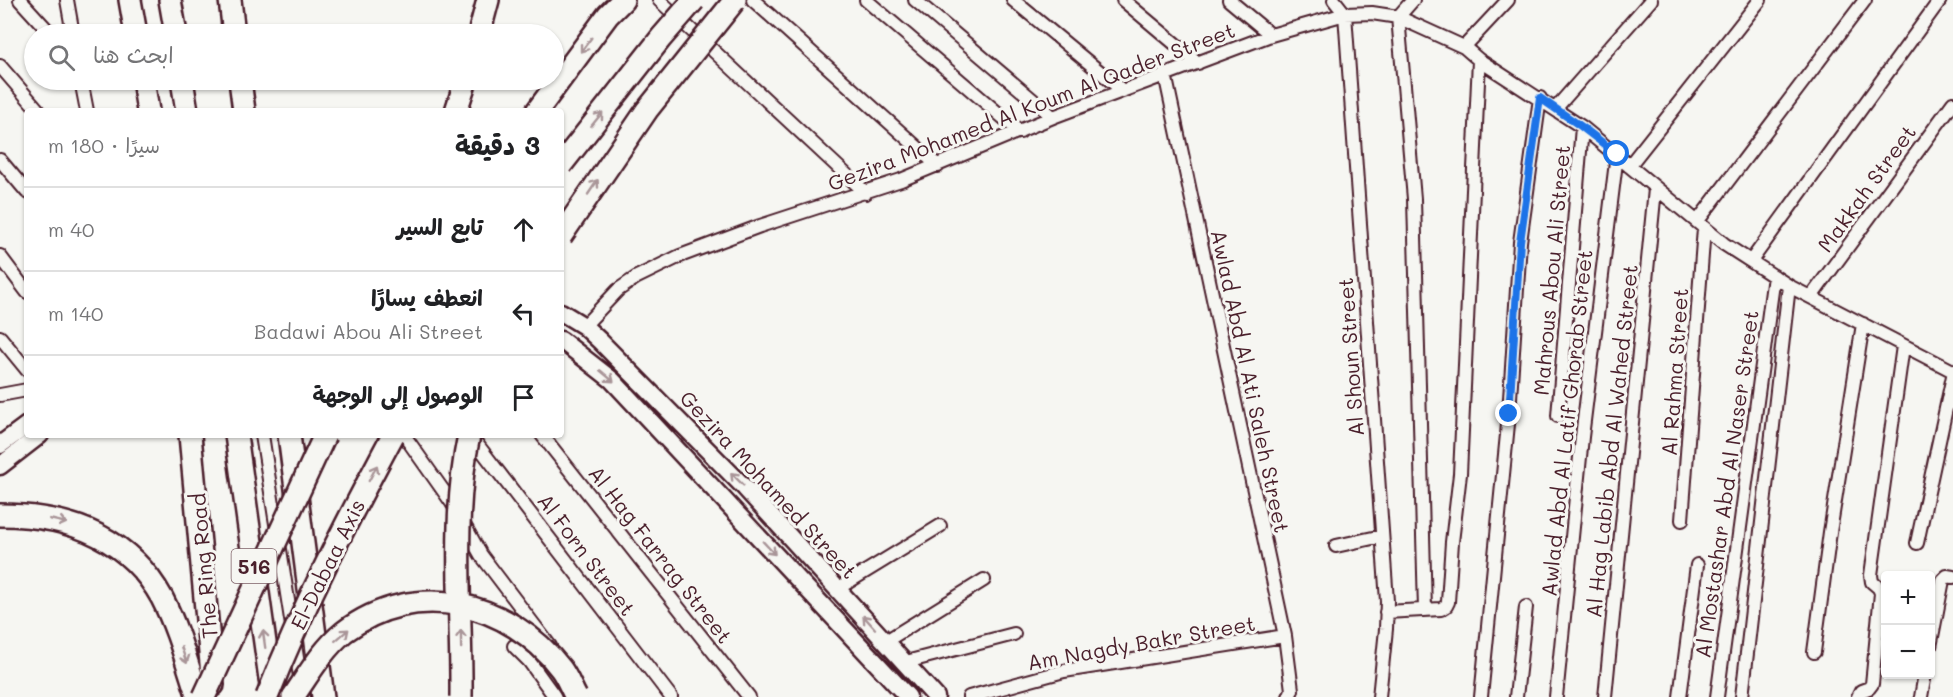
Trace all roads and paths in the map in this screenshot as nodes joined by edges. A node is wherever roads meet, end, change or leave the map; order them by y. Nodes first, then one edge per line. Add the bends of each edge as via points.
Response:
1 (20, 0) edge
2 (67, 0) edge
3 (130, 0) edge
4 (171, 0) edge
5 (230, 0) edge
6 (488, 0) edge
7 (623, 0) edge
8 (660, 0) edge
9 (694, 0) edge
10 (735, 0) edge
11 (753, 0) edge
12 (866, 0) edge
13 (915, 0) edge
14 (1014, 0) edge
15 (1124, 0) edge
16 (1229, 0) edge
17 (1335, 0) edge
18 (1413, 0) edge
19 (1508, 0) edge
20 (1650, 0) edge
21 (1760, 0) edge
22 (1865, 0) edge
23 (1940, 0) edge
24 (1345, 14) junction
25 (1398, 17) junction
26 (42, 24) edge
27 (71, 24) edge
28 (134, 24) edge
29 (175, 24) edge
30 (233, 24) edge
31 (482, 24) edge
32 (1271, 35) junction
33 (1464, 47) junction
34 (1479, 60) junction
35 (1198, 63) junction
36 (0, 66) edge
37 (564, 74) edge
38 (1165, 74) junction
39 (83, 90) edge
40 (145, 90) edge
41 (184, 90) edge
42 (241, 90) edge
43 (463, 90) edge
44 (553, 90) edge
45 (1123, 91) junction
46 (1540, 98) junction
47 (1953, 103) edge
48 (36, 108) edge
49 (86, 108) edge
50 (148, 108) edge
51 (187, 108) edge
52 (244, 108) edge
53 (457, 108) edge
54 (539, 108) edge
55 (1556, 108) junction
56 (1053, 117) junction
57 (1582, 127) junction
58 (1020, 132) junction
59 (1617, 154) junction
60 (0, 160) edge
61 (564, 161) edge
62 (938, 166) junction
63 (1629, 166) junction
64 (24, 188) edge
65 (1655, 189) junction
66 (866, 193) junction
67 (1700, 225) junction
68 (564, 232) edge
69 (0, 256) edge
70 (1751, 261) junction
71 (1774, 276) junction
72 (1789, 286) junction
73 (24, 288) edge
74 (1811, 297) junction
75 (564, 314) edge
76 (1863, 324) junction
77 (584, 326) junction
78 (0, 337) edge
79 (564, 342) edge
80 (1903, 346) junction
81 (24, 366) edge
82 (1953, 371) edge
83 (1953, 376) edge
84 (24, 391) edge
85 (0, 395) edge
86 (1558, 416) dead end
87 (24, 427) edge
88 (36, 438) edge
89 (190, 438) edge
90 (236, 438) edge
91 (262, 438) edge
92 (289, 438) edge
93 (324, 438) edge
94 (391, 438) edge
95 (406, 438) edge
96 (469, 438) edge
97 (472, 438) edge
98 (544, 438) edge
99 (0, 445) edge
100 (0, 466) edge
101 (0, 515) edge
102 (1682, 520) dead end
103 (940, 526) dead end
104 (1382, 536) junction
105 (1917, 543) dead end
106 (1336, 546) dead end
107 (1697, 565) dead end
108 (1953, 578) edge
109 (984, 580) dead end
110 (837, 589) junction
111 (1526, 607) dead end
112 (1425, 610) junction
113 (1386, 612) junction
114 (1934, 625) edge
115 (1014, 634) dead end
116 (1285, 636) junction
117 (886, 641) junction
118 (514, 646) dead end
119 (1814, 652) dead end
120 (906, 662) junction
121 (1924, 679) edge
122 (198, 697) edge
123 (204, 697) edge
124 (214, 697) edge
125 (267, 697) edge
126 (273, 697) edge
127 (293, 697) edge
128 (304, 697) edge
129 (323, 697) edge
130 (461, 697) edge
131 (555, 697) edge
132 (576, 697) edge
133 (589, 697) edge
134 (671, 697) edge
135 (749, 697) edge
136 (908, 697) edge
137 (936, 697) edge
138 (969, 697) edge
139 (1289, 697) edge
140 (1379, 697) edge
141 (1481, 697) edge
142 (1516, 697) edge
143 (1556, 697) edge
144 (1605, 697) edge
145 (1680, 697) edge
146 (1717, 697) edge
147 (1742, 697) edge
148 (1858, 697) edge
149 (1921, 697) edge

1 - 26 street
2 - 27 street
3 - 28 highway
4 - 29 highway
5 - 30 highway
6 - 31 highway
7 -> 37 highway
8 - 66 street
61 -> 9 highway, bridge
68 -> 10 highway, bridge via 647,110
11 - 62 street
12 - 58 street
13 - 56 street
14 - 45 street
15 - 35 street
16 - 32 street
17 - 24 street
18 - 25 street
19 - 33 street
20 - 55 street
21 - 63 street
22 - 67 street
23 - 70 street
24 - 25 street, Gezira Mohamed Al Koum Al Qader Street
24 - 32 street, Gezira Mohamed Al Koum Al Qader Street
24 - 104 street, Al Shoun Street
25 - 33 street, Gezira Mohamed Al Koum Al Qader Street
25 - 112 street via 1414,200
32 - 35 street, Gezira Mohamed Al Koum Al Qader Street
33 - 34 street, Gezira Mohamed Al Koum Al Qader Street
34 - 46 street, Gezira Mohamed Al Koum Al Qader Street
34 - 112 street via 1460,474 1448,602 1441,609
35 - 38 street, Gezira Mohamed Al Koum Al Qader Street
36 - 48 street
38 - 45 street, Gezira Mohamed Al Koum Al Qader Street
38 - 116 street, Awlad Abd Al Ati Saleh Street
39 - 49 street
40 - 50 highway
41 - 51 highway
42 - 52 highway
43 - 53 highway
44 -> 54 highway
45 - 56 street, Gezira Mohamed Al Koum Al Qader Street
46 - 55 street, Gezira Mohamed Al Koum Al Qader Street
46 - 141 street via 1520,242 1509,414
47 - 74 street, Makkah Street
55 - 57 street, Gezira Mohamed Al Koum Al Qader Street
56 - 58 street, Gezira Mohamed Al Koum Al Qader Street
57 - 59 street, Gezira Mohamed Al Koum Al Qader Street
57 - 86 street, Mahrous Abou Ali Street
58 - 62 street, Gezira Mohamed Al Koum Al Qader Street
59 - 63 street, Gezira Mohamed Al Koum Al Qader Street
59 - 143 street, Awlad Abd Al Latif Ghorab Street via 1582,437
60 - 64 street
62 - 66 street, Gezira Mohamed Al Koum Al Qader Street
63 - 65 street, Gezira Mohamed Al Koum Al Qader Street
65 - 67 street, Gezira Mohamed Al Koum Al Qader Street
65 - 144 street, Al Hag Labib Abd Al Wahed Street
66 - 77 street, Gezira Mohamed Al Koum Al Qader Street via 680,256 618,290
67 - 70 street, Gezira Mohamed Al Koum Al Qader Street
67 - 102 street, Al Rahma Street
69 - 73 street
70 - 71 street, Gezira Mohamed Al Koum Al Qader Street
71 - 72 street, Gezira Mohamed Al Koum Al Qader Street
71 - 146 street, Al Mostashar Abd Al Naser Street
72 - 74 street, Gezira Mohamed Al Koum Al Qader Street
72 - 147 street
74 - 76 street, Gezira Mohamed Al Koum Al Qader Street
75 - 77 main road, Gezira Mohamed Street
76 - 80 street, Gezira Mohamed Al Koum Al Qader Street
76 - 119 street
110 -> 77 main road, Gezira Mohamed Street via 745,488
78 - 81 street
79 -> 136 main road, Gezira Mohamed Street via 612,380
80 - 82 street, Gezira Mohamed Al Koum Al Qader Street
80 - 148 street via 1871,575 1881,593 1872,684 1860,691
83 - 105 street
84 - 85 street
87 - 99 main road
88 - 100 main road
89 - 124 highway, The Ring Road / 516, bridge
126 -> 90 highway, 516, bridge
91 - 128 street
92 - 129 highway, bridge
93 - 123 highway, bridge
125 -> 94 highway, El-Dabaa Axis, bridge via 333,546
95 - 133 street via 452,503 482,555
130 -> 96 highway, bridge via 459,531
97 - 134 street, Al Forn Street
98 - 135 street, Al Hag Farrag Street
101 -> 122 highway via 54,519 84,528 137,563 171,619
103 - 110 street
104 - 106 street
104 - 113 street, Al Shoun Street
107 - 145 street
108 - 114 street via 1947,576 1943,580
109 - 117 street
117 -> 110 main road, Gezira Mohamed Street
111 - 142 street
112 - 113 street
113 - 140 street, Al Shoun Street
115 - 120 street
116 - 138 street, Am Nagdy Bakr Street via 1064,671
116 - 139 street, Awlad Abd Al Ati Saleh Street via 1292,690
117 - 120 main road, Gezira Mohamed Street
118 - 131 street
120 - 137 main road, Gezira Mohamed Street
121 - 149 street
127 -> 132 highway, bridge via 320,657 343,633 371,615 403,605 436,603 465,605 501,617 533,640 561,669

